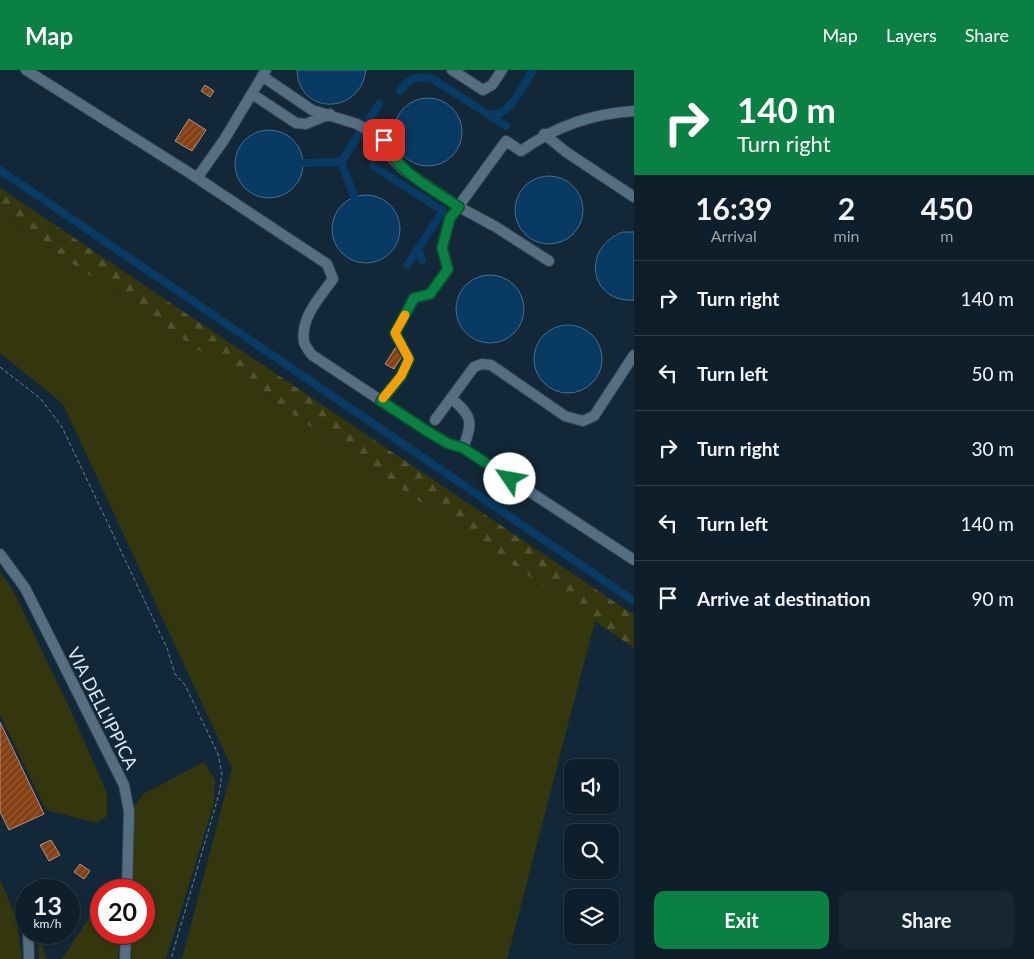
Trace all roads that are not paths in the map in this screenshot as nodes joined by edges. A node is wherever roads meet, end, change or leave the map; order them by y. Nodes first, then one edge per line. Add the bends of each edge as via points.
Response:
1 (26, 70) edge
2 (452, 70) edge
3 (502, 70) edge
4 (264, 73) edge
5 (252, 94) junction
6 (634, 111) edge
7 (330, 114) junction
8 (544, 134) junction
9 (197, 178) junction
10 (634, 197) edge
11 (459, 207) junction
12 (549, 261) dead end
13 (634, 355) edge
14 (451, 398) junction
15 (381, 401) junction
16 (435, 420) dead end
17 (463, 448) junction
18 (0, 554) edge
19 (634, 560) edge
20 (127, 879) edge
21 (28, 944) edge
22 (126, 944) edge
23 (29, 959) edge
24 (125, 959) edge

1 - 9 street
2 - 3 street via 483,90 492,85
4 - 5 street
4 - 7 street via 312,110
5 - 7 street via 296,123 306,124
5 - 9 street
6 - 8 street via 578,120
7 - 11 street via 357,124 384,140 390,156 404,170
8 - 10 street
8 - 11 street via 521,151 506,141
9 - 15 street via 327,264 333,279 305,323 304,343 312,355
11 - 12 street
11 - 15 street via 450,218 442,248 448,269 430,294 414,298 395,333 409,359 401,376
13 - 14 street via 594,416 583,421 565,416 491,365 474,367
14 - 16 street
14 - 17 street via 464,409 470,423 471,429
15 - 17 street via 447,443
17 - 19 street
18 - 20 street, VIA DELL'IPPICA via 25,588 124,785 130,815
21 - 23 street
22 - 24 street

